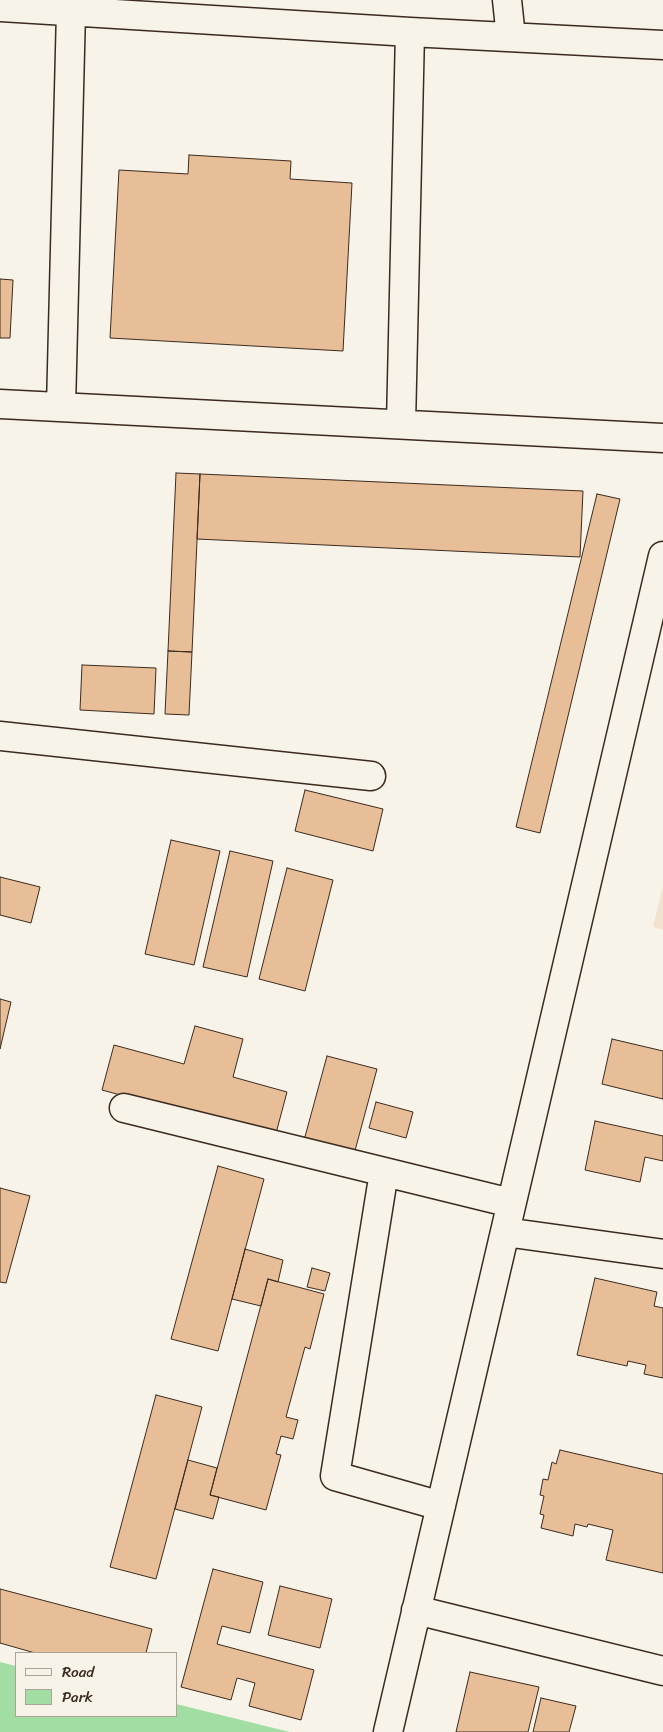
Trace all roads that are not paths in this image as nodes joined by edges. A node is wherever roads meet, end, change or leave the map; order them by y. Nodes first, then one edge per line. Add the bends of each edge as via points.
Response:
1 (507, 0) edge
2 (69, 6) edge
3 (0, 7) edge
4 (410, 32) junction
5 (511, 36) junction
6 (663, 45) edge
7 (0, 404) edge
8 (61, 407) junction
9 (401, 424) junction
10 (663, 438) edge
11 (663, 556) edge
12 (0, 736) edge
13 (371, 776) dead end
14 (124, 1108) dead end
15 (384, 1172) junction
16 (511, 1203) junction
17 (505, 1232) junction
18 (663, 1254) edge
19 (440, 1506) junction
20 (416, 1610) junction
21 (663, 1671) edge
22 (388, 1732) edge

1 - 5 street
2 - 3 street
2 - 4 street
2 - 8 street
4 - 5 street
4 - 9 street
5 - 6 street
7 - 8 street
8 - 9 street
9 - 10 street
11 - 16 street
12 - 13 street
14 - 15 street
15 - 16 street
15 - 19 street via 335,1476
16 - 17 street
17 - 18 street
17 - 19 street
19 - 20 street
20 - 21 street
20 - 22 street

